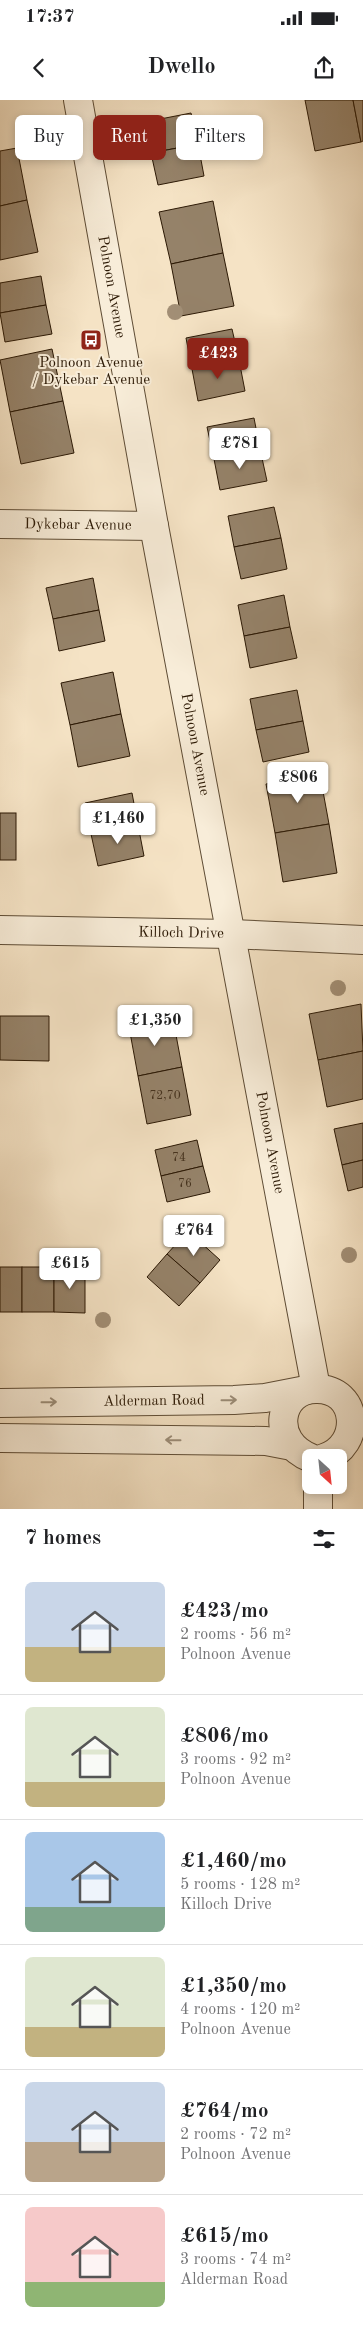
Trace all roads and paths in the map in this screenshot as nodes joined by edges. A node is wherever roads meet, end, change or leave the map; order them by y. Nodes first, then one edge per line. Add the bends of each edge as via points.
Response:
1 (78, 100) edge
2 (0, 524) edge
3 (154, 526) junction
4 (0, 930) edge
5 (232, 934) junction
6 (363, 940) edge
7 (319, 1391) junction
8 (363, 1400) edge
9 (0, 1403) edge
10 (0, 1438) edge
11 (344, 1449) edge
12 (301, 1452) edge
13 (318, 1494) edge
14 (318, 1509) edge

1 - 3 street, Polnoon Avenue
2 - 3 street, Dykebar Avenue
3 - 5 street, Polnoon Avenue
4 - 5 street, Killoch Drive
5 - 6 street, Killoch Drive
5 - 7 street, Polnoon Avenue
7 - 8 street, Alderman Road
9 -> 7 street, Alderman Road via 234,1400
7 - 11 street via 346,1403 351,1413 351,1434
7 - 12 street via 296,1396 284,1414 285,1436
12 -> 10 street via 266,1441
13 - 14 street

